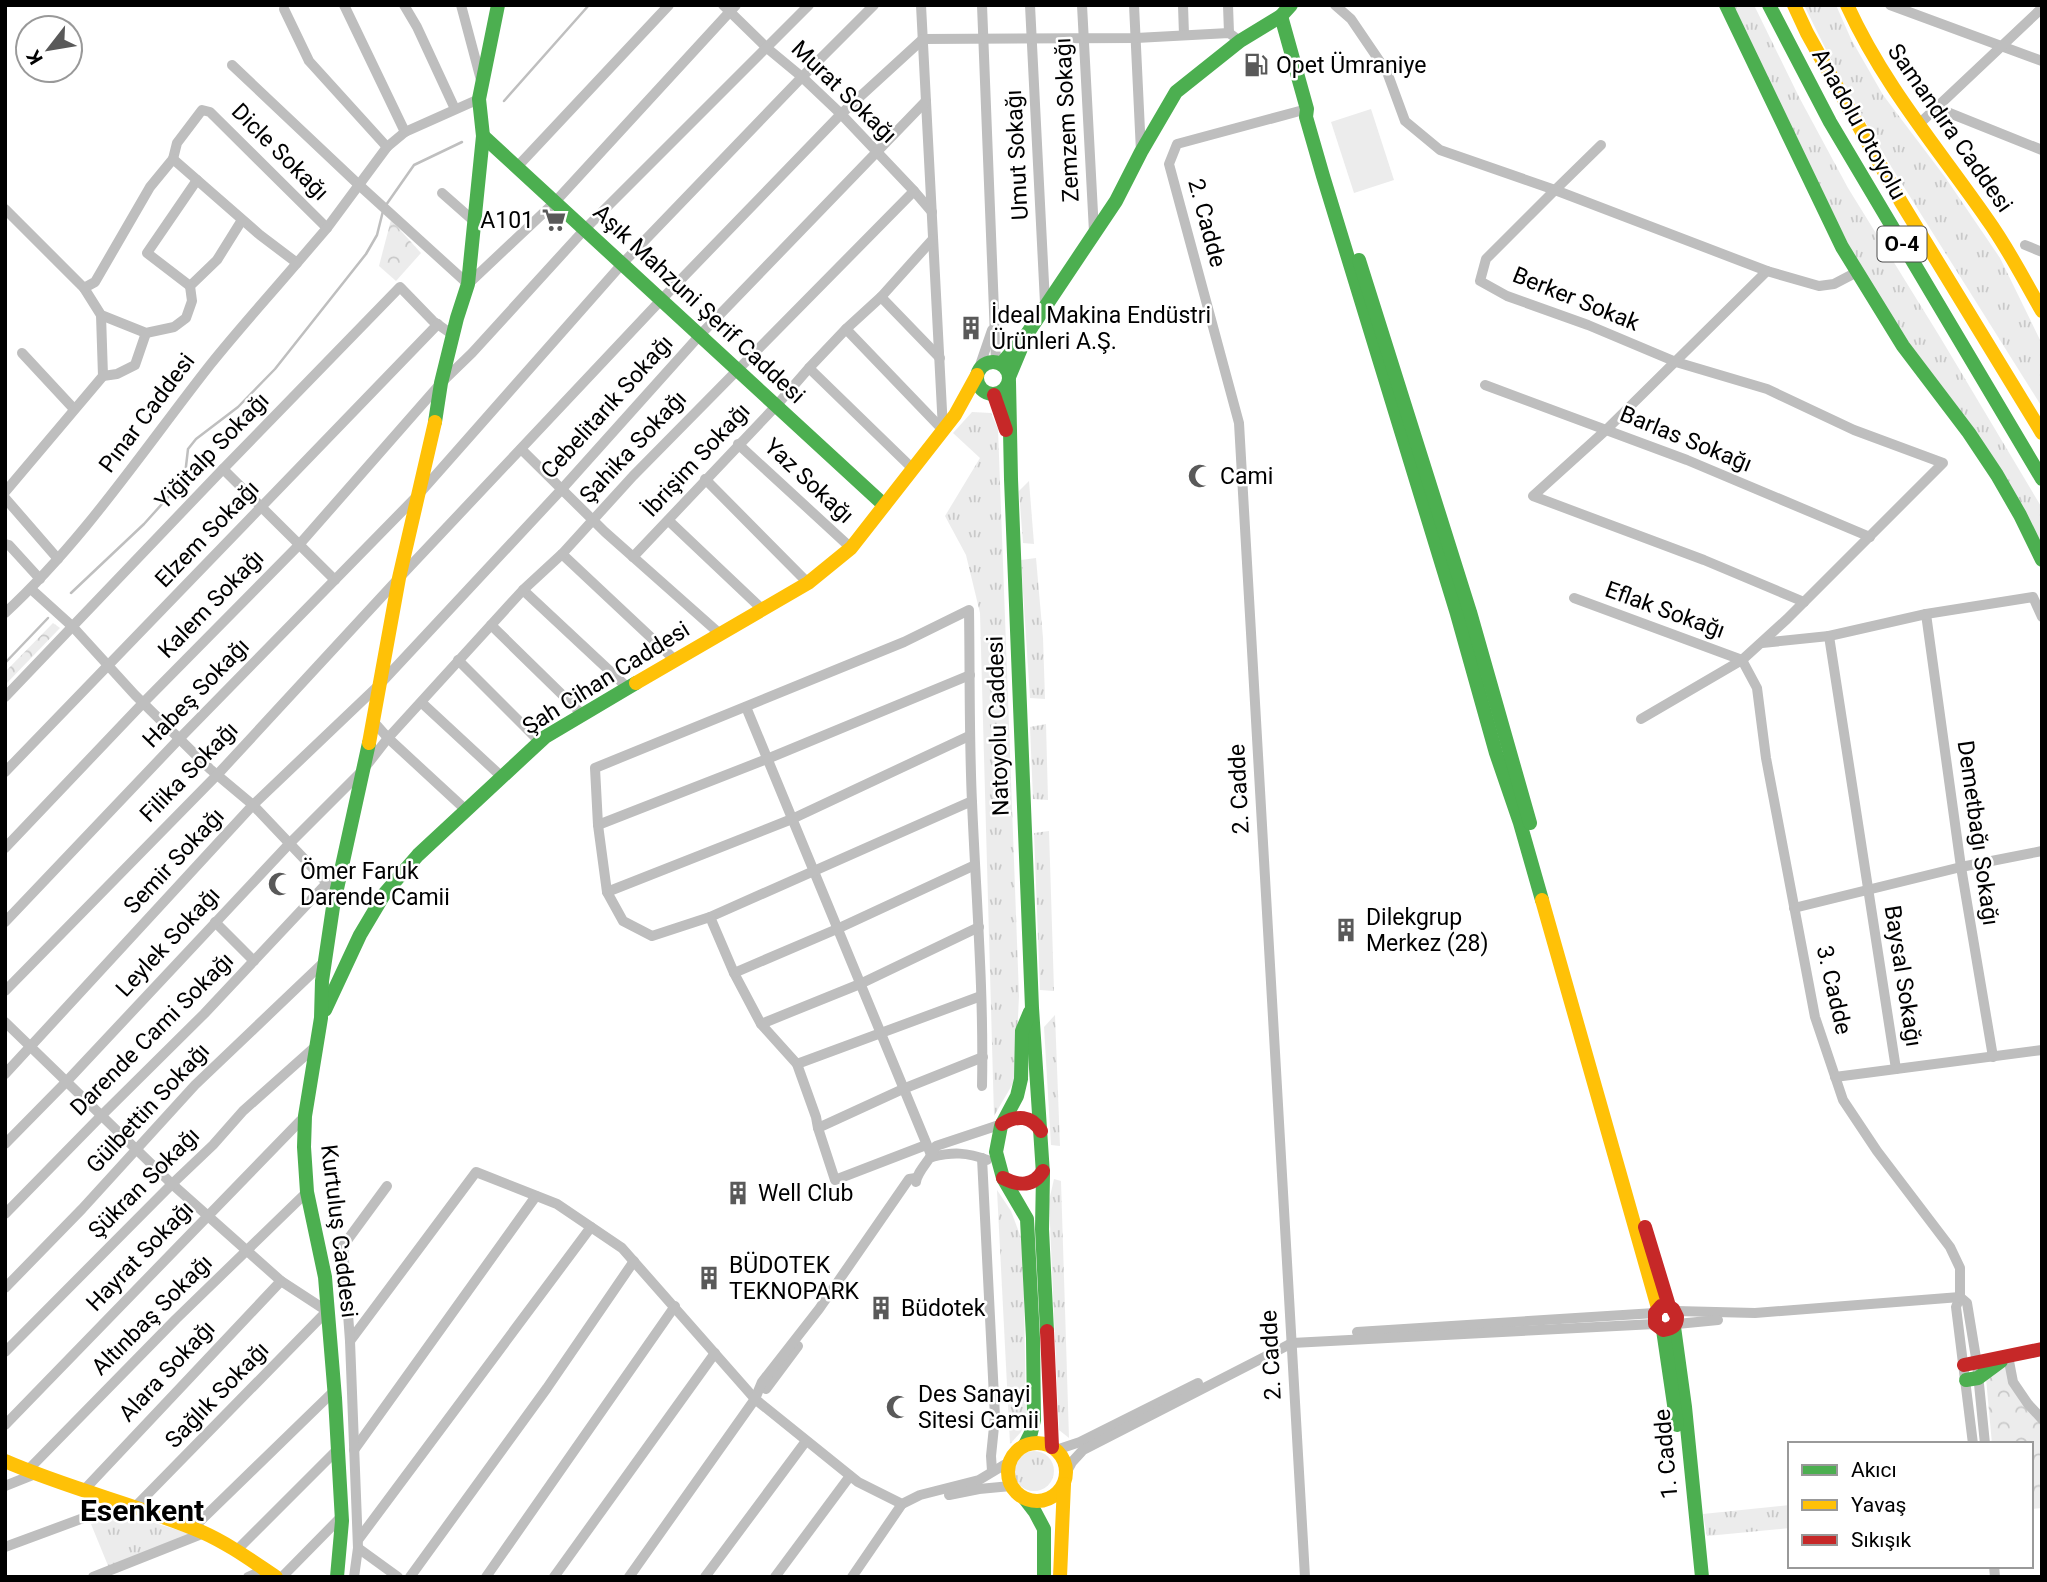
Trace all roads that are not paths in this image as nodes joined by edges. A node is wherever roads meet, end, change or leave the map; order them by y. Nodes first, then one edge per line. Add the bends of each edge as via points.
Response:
1 (344, 5) edge
2 (404, 5) edge
3 (461, 5) edge
4 (498, 5) edge
5 (669, 5) edge
6 (809, 5) edge
7 (874, 5) edge
8 (921, 5) edge
9 (982, 5) edge
10 (1030, 5) edge
11 (1082, 5) edge
12 (1134, 5) edge
13 (1183, 5) edge
14 (1228, 5) edge
15 (1335, 5) edge
16 (1726, 5) edge
17 (1769, 5) edge
18 (1794, 5) edge
19 (1847, 5) edge
20 (1891, 5) edge
21 (729, 7) edge
22 (2042, 8) edge
23 (284, 9) dead end
24 (1284, 9) edge
25 (1184, 35) junction
26 (1234, 37) junction
27 (1136, 38) junction
28 (923, 39) junction
29 (1032, 39) junction
30 (1083, 39) junction
31 (983, 40) junction
32 (2001, 46) junction
33 (767, 48) junction
34 (2042, 61) edge
35 (232, 65) dead end
36 (802, 77) junction
37 (482, 80) junction
38 (479, 99) junction
39 (926, 101) junction
40 (1937, 108) junction
41 (455, 109) junction
42 (1307, 109) junction
43 (841, 114) junction
44 (1918, 125) junction
45 (405, 132) junction
46 (483, 136) junction
47 (1601, 145) dead end
48 (387, 147) junction
49 (2042, 150) edge
50 (1141, 152) junction
51 (877, 153) junction
52 (173, 159) junction
53 (517, 167) junction
54 (197, 180) junction
55 (359, 185) junction
56 (1555, 190) junction
57 (914, 191) junction
58 (442, 193) dead end
59 (555, 202) junction
60 (5, 209) edge
61 (932, 212) junction
62 (243, 220) junction
63 (476, 223) junction
64 (327, 228) junction
65 (584, 229) junction
66 (1094, 232) junction
67 (933, 239) junction
68 (2025, 244) dead end
69 (2042, 252) edge
70 (297, 263) junction
71 (622, 264) junction
72 (1767, 271) junction
73 (1857, 272) junction
74 (468, 284) junction
75 (190, 286) junction
76 (84, 288) junction
77 (881, 297) junction
78 (661, 300) junction
79 (1045, 303) junction
80 (2042, 311) edge
81 (102, 315) junction
82 (995, 320) junction
83 (438, 324) junction
84 (846, 329) junction
85 (146, 333) junction
86 (453, 335) junction
87 (700, 335) junction
88 (22, 353) dead end
89 (940, 358) junction
90 (1676, 362) junction
91 (809, 368) junction
92 (737, 369) junction
93 (1004, 371) junction
94 (978, 373) junction
95 (103, 376) junction
96 (441, 383) junction
97 (1485, 385) dead end
98 (991, 394) junction
99 (776, 406) junction
100 (74, 409) junction
101 (955, 415) junction
102 (943, 430) junction
103 (1606, 430) junction
104 (2042, 433) edge
105 (1011, 443) junction
106 (738, 444) junction
107 (521, 449) junction
108 (222, 469) junction
109 (913, 469) junction
110 (705, 479) junction
111 (2042, 479) edge
112 (561, 490) junction
113 (5, 492) edge
114 (419, 494) junction
115 (5, 498) edge
116 (884, 505) junction
117 (262, 508) junction
118 (593, 520) junction
119 (669, 521) junction
120 (1870, 537) junction
121 (5, 544) edge
122 (298, 545) junction
123 (851, 548) junction
124 (562, 554) junction
125 (634, 557) junction
126 (58, 559) junction
127 (2042, 560) edge
128 (399, 578) junction
129 (40, 579) junction
130 (335, 580) junction
131 (808, 583) junction
132 (31, 589) junction
133 (523, 590) junction
134 (1574, 598) dead end
135 (1804, 602) junction
136 (762, 609) junction
137 (5, 613) edge
138 (1926, 614) junction
139 (2042, 617) edge
140 (491, 625) junction
141 (73, 627) junction
142 (720, 634) junction
143 (1829, 636) junction
144 (1761, 643) junction
145 (458, 660) junction
146 (675, 660) junction
147 (1742, 660) junction
148 (108, 666) junction
149 (970, 675) junction
150 (381, 682) junction
151 (628, 688) junction
152 (5, 697) edge
153 (143, 703) junction
154 (422, 703) junction
155 (746, 707) junction
156 (583, 715) junction
157 (1641, 719) dead end
158 (373, 721) junction
159 (970, 736) junction
160 (388, 738) junction
161 (179, 739) junction
162 (540, 742) junction
163 (767, 759) junction
164 (363, 770) junction
165 (5, 772) edge
166 (217, 775) junction
167 (502, 777) junction
168 (972, 801) junction
169 (253, 806) junction
170 (466, 810) junction
171 (792, 819) junction
172 (598, 825) junction
173 (290, 843) junction
174 (5, 848) edge
175 (2042, 851) edge
176 (975, 865) junction
177 (1961, 867) junction
178 (814, 872) junction
179 (332, 886) junction
180 (1868, 888) junction
181 (607, 892) junction
182 (1794, 908) junction
183 (710, 917) junction
184 (5, 922) edge
185 (215, 922) junction
186 (979, 927) junction
187 (837, 929) junction
188 (329, 937) junction
189 (353, 950) junction
190 (254, 961) junction
191 (325, 961) junction
192 (734, 973) junction
193 (860, 984) junction
194 (5, 991) edge
195 (981, 996) junction
196 (1032, 1008) junction
197 (321, 1018) junction
198 (5, 1022) edge
199 (761, 1024) junction
200 (881, 1034) junction
201 (316, 1046) junction
202 (31, 1047) junction
203 (2042, 1050) edge
204 (983, 1057) junction
205 (1993, 1057) junction
206 (797, 1064) junction
207 (1896, 1069) junction
208 (5, 1074) edge
209 (1835, 1077) junction
210 (66, 1082) junction
211 (982, 1086) dead end
212 (903, 1089) junction
213 (101, 1115) junction
214 (305, 1116) junction
215 (1002, 1124) junction
216 (818, 1128) junction
217 (1041, 1131) junction
218 (5, 1144) edge
219 (926, 1145) junction
220 (135, 1149) junction
221 (932, 1157) junction
222 (982, 1158) junction
223 (1043, 1171) junction
224 (1001, 1173) junction
225 (172, 1184) junction
226 (387, 1186) dead end
227 (307, 1192) junction
228 (536, 1196) junction
229 (5, 1214) edge
230 (209, 1216) junction
231 (591, 1227) junction
232 (246, 1250) junction
233 (634, 1261) junction
234 (281, 1282) junction
235 (5, 1288) edge
236 (1960, 1297) junction
237 (675, 1306) junction
238 (327, 1311) junction
239 (1666, 1318) junction
240 (1298, 1339) junction
241 (350, 1341) junction
242 (2042, 1349) edge
243 (5, 1352) edge
244 (715, 1353) junction
245 (2008, 1356) junction
246 (1241, 1365) junction
247 (1971, 1372) junction
248 (334, 1391) junction
249 (755, 1399) junction
250 (2042, 1419) edge
251 (5, 1425) edge
252 (806, 1441) junction
253 (1973, 1442) edge
254 (1986, 1442) edge
255 (1025, 1445) junction
256 (1054, 1448) junction
257 (338, 1449) junction
258 (354, 1450) junction
259 (5, 1461) edge
260 (1009, 1462) junction
261 (992, 1471) junction
262 (32, 1472) junction
263 (850, 1476) junction
264 (1065, 1478) junction
265 (5, 1486) edge
266 (1011, 1486) junction
267 (84, 1490) junction
268 (1689, 1498) junction
269 (1025, 1499) junction
270 (907, 1502) junction
271 (130, 1505) junction
272 (342, 1516) junction
273 (198, 1531) junction
274 (358, 1544) junction
275 (5, 1548) edge
276 (237, 1550) junction
277 (271, 1573) edge
278 (93, 1577) edge
279 (248, 1577) edge
280 (282, 1577) edge
281 (337, 1577) edge
282 (354, 1577) edge
283 (398, 1577) edge
284 (410, 1577) edge
285 (486, 1577) edge
286 (554, 1577) edge
287 (629, 1577) edge
288 (705, 1577) edge
289 (775, 1577) edge
290 (852, 1577) edge
291 (1044, 1577) edge
292 (1060, 1577) edge
293 (1305, 1577) edge
294 (1693, 1577) edge
295 (1702, 1577) edge

1 - 45 street
2 - 41 street
3 - 37 street
4 - 37 main road, Kurtuluş Caddesi
5 - 53 street
6 - 33 street, Kalem Sokağı
7 - 36 street, Habeş Sokağı
8 - 28 street
9 - 31 street
10 - 29 street, Umut Sokağı
11 - 30 street, Zemzem Sokağı
12 - 27 street
13 - 25 street
14 - 26 street
15 - 56 street via 1351,19 1387,72 1405,121 1440,149
16 - 73 main road
17 - 111 main road, Anadolu Otoyolu / O-4 via 1830,122
18 - 104 main road, Anadolu Otoyolu / O-4 via 1901,202
19 - 44 main road, Samandıra Caddesi via 1870,53
20 - 32 street
21 - 33 street, Murat Sokağı
21 - 59 street
22 - 32 street
23 - 48 street via 309,61
24 - 26 main road
24 - 42 main road, 1. Cadde
25 - 26 street
25 - 27 street
26 - 50 main road via 1177,92
27 - 30 street
27 - 50 street
28 - 31 street
28 - 39 street
28 - 43 street, Filika Sokağı
29 - 30 street
29 - 31 street
29 - 79 street, Umut Sokağı
30 - 66 street, Zemzem Sokağı
31 - 82 street
32 - 34 street
32 - 40 street
33 - 36 street, Murat Sokağı
33 - 65 street, Kalem Sokağı
35 - 55 street
36 - 43 street, Murat Sokağı
36 - 71 street, Habeş Sokağı
37 - 38 main road, Kurtuluş Caddesi
38 - 41 street, Pınar Caddesi
38 - 46 main road, Kurtuluş Caddesi
39 - 51 street, Cebelitarık Sokağı
39 - 61 street
40 - 44 street
40 - 49 street
41 - 45 street, Pınar Caddesi
42 - 239 main road, 1. Cadde via 1315,116 1470,612
42 - 240 street, 2. Cadde via 1177,144 1169,164 1239,423
43 - 51 street, Murat Sokağı
43 - 78 street, Filika Sokağı
44 - 80 main road, Samandıra Caddesi via 1988,222
45 - 48 street, Pınar Caddesi
46 - 53 main road, Aşık Mahzuni Şerif Caddesi
46 - 63 main road, Kurtuluş Caddesi
47 - 56 street
48 - 55 street, Pınar Caddesi
50 - 66 main road
51 - 57 street, Murat Sokağı
51 - 87 street, Cebelitarık Sokağı
52 - 54 street
52 - 64 street, Dicle Sokağı via 177,143 202,110 210,112
52 - 76 street via 150,187 95,282
53 - 59 main road, Aşık Mahzuni Şerif Caddesi
54 - 62 street
54 - 75 street via 147,253
55 - 64 street, Pınar Caddesi
55 - 74 street
56 - 72 street
56 - 90 street, Berker Sokak via 1486,260 1480,281 1507,296
57 - 61 street, Murat Sokağı
57 - 92 street, Şahika Sokağı
58 - 63 street
59 - 65 main road, Aşık Mahzuni Şerif Caddesi
59 - 74 street
60 - 76 street
61 - 67 street
62 - 70 street
62 - 75 street via 217,260
63 - 74 main road, Kurtuluş Caddesi
64 - 70 street, Pınar Caddesi
65 - 71 main road, Aşık Mahzuni Şerif Caddesi
65 - 96 street, Kalem Sokağı
66 - 79 main road
67 - 77 street, İbrişim Sokağı
67 - 89 street
68 - 69 street
70 - 126 street, Pınar Caddesi
71 - 78 main road, Aşık Mahzuni Şerif Caddesi
71 - 114 street, Habeş Sokağı
72 - 73 street via 1819,286
72 - 90 street
73 - 127 main road via 1903,346 1997,475
74 - 86 main road, Kurtuluş Caddesi
75 - 85 street via 192,301 186,318 174,327
76 - 81 street
77 - 84 street, İbrişim Sokağı
77 - 89 street
78 - 87 main road, Aşık Mahzuni Şerif Caddesi
78 - 107 street, Filika Sokağı
79 - 93 main road
81 - 85 street
81 - 95 street
82 - 93 street
82 - 94 street
83 - 86 street, Yiğitalp Sokağı
83 - 108 street, Yiğitalp Sokağı via 400,287
83 - 117 street, Elzem Sokağı
84 - 91 street, İbrişim Sokağı
84 - 102 street
85 - 95 street via 135,365
86 - 96 main road, Kurtuluş Caddesi
87 - 92 main road, Aşık Mahzuni Şerif Caddesi
87 - 112 street, Cebelitarık Sokağı
88 - 100 street
89 - 102 street
90 - 103 street
90 - 120 street, Berker Sokak via 1767,389 1854,430 1943,463
91 - 99 street, İbrişim Sokağı
91 - 109 street
92 - 99 main road, Aşık Mahzuni Şerif Caddesi
92 - 118 street, Şahika Sokağı
93 - 94 main road via 986,363
93 - 98 main road via 1004,391
93 - 105 main road, Natoyolu Caddesi
94 - 98 main road via 978,385
94 - 101 main road
95 - 100 street
96 - 114 main road, Kurtuluş Caddesi
96 - 122 street, Kalem Sokağı
97 - 103 street, Barlas Sokağı
98 - 101 main road
98 - 105 main road
99 - 106 street, İbrişim Sokağı
99 - 116 main road, Aşık Mahzuni Şerif Caddesi
100 - 113 street
101 - 102 main road, Şah Cihan Caddesi
102 - 109 main road, Şah Cihan Caddesi
103 - 120 street, Barlas Sokağı
103 - 135 street via 1533,496
105 - 196 main road, Natoyolu Caddesi
106 - 110 street, İbrişim Sokağı
106 - 123 street, Yaz Sokağı
107 - 112 street
107 - 128 street, Filika Sokağı
108 - 117 street
108 - 141 street, Yiğitalp Sokağı
109 - 116 main road, Şah Cihan Caddesi
110 - 119 street, İbrişim Sokağı
110 - 131 street
112 - 118 street
112 - 150 street, Cebelitarık Sokağı
114 - 128 main road, Kurtuluş Caddesi
114 - 130 street, Habeş Sokağı
115 - 126 street
116 - 123 main road, Şah Cihan Caddesi
117 - 122 street
117 - 148 street, Elzem Sokağı
118 - 124 street, Şahika Sokağı
118 - 125 street
119 - 125 street, İbrişim Sokağı
119 - 136 street
120 - 135 street
121 - 129 street
122 - 130 street
122 - 153 street, Kalem Sokağı
123 - 131 main road, Şah Cihan Caddesi
124 - 133 street, Şahika Sokağı
124 - 146 street
125 - 142 street
126 - 129 street, Pınar Caddesi
128 - 150 main road, Kurtuluş Caddesi
128 - 166 street, Filika Sokağı
129 - 132 street, Pınar Caddesi
130 - 161 street, Habeş Sokağı
131 - 136 main road, Şah Cihan Caddesi
132 - 137 street, Pınar Caddesi
132 - 141 street
133 - 140 street, Şahika Sokağı
133 - 151 street
134 - 147 street, Eflak Sokağı
135 - 144 street
136 - 142 main road, Şah Cihan Caddesi
138 - 139 street via 2033,597
138 - 143 street
138 - 177 street, Demetbağı Sokağı
140 - 145 street, Şahika Sokağı
140 - 156 street
141 - 148 street
141 - 152 street, Yiğitalp Sokağı
142 - 146 main road, Şah Cihan Caddesi
143 - 144 street
143 - 180 street, Baysal Sokağı
144 - 147 street
145 - 154 street, Şahika Sokağı
145 - 162 street
146 - 151 main road, Şah Cihan Caddesi
147 - 157 street
147 - 182 street, 3. Cadde via 1757,688
148 - 153 street
148 - 165 street, Elzem Sokağı
149 - 155 street via 969,610
149 - 159 street
149 - 163 street
150 - 158 main road, Kurtuluş Caddesi
150 - 169 street, Semir Sokağı
151 - 156 main road, Şah Cihan Caddesi
153 - 161 street
153 - 174 street, Kalem Sokağı
154 - 160 street, Şahika Sokağı
154 - 167 street
155 - 163 street
155 - 172 street via 595,768
156 - 162 main road, Şah Cihan Caddesi
158 - 160 street
158 - 164 main road, Kurtuluş Caddesi
159 - 168 street
159 - 171 street
160 - 164 street, Şahika Sokağı
160 - 170 street
161 - 166 street
161 - 184 street, Habeş Sokağı
162 - 167 main road, Şah Cihan Caddesi
163 - 171 street
163 - 172 street
164 - 173 street, Leylek Sokağı
164 - 179 main road, Kurtuluş Caddesi
166 - 169 street
166 - 194 street, Filika Sokağı
167 - 170 main road, Şah Cihan Caddesi
168 - 176 street
168 - 178 street
169 - 173 street
169 - 202 street, Semir Sokağı
170 - 189 main road, Şah Cihan Caddesi via 385,893
171 - 178 street
171 - 181 street
172 - 181 street
173 - 179 street
173 - 185 street, Leylek Sokağı
175 - 177 street
176 - 186 street
176 - 187 street
177 - 180 street
177 - 205 street, Demetbağı Sokağı
178 - 183 street
178 - 187 street
179 - 188 main road, Kurtuluş Caddesi
179 - 190 street, Darende Cami Sokağı
180 - 182 street
180 - 207 street, Baysal Sokağı
181 - 183 street via 623,921 652,936
182 - 209 street, 3. Cadde via 1815,1017
183 - 192 street
185 - 190 street
185 - 210 street, Leylek Sokağı
186 - 193 street
186 - 195 street
187 - 192 street
187 - 193 street
188 - 189 main road via 331,950 338,955
188 - 191 main road, Kurtuluş Caddesi
189 - 197 main road, Şah Cihan Caddesi
190 - 213 street, Darende Cami Sokağı
191 - 197 main road, Kurtuluş Caddesi
191 - 220 street, Gülbettin Sokağı
192 - 199 street
193 - 199 street
193 - 200 street
195 - 200 street
195 - 204 street
196 - 215 main road, Natoyolu Caddesi via 1022,1031 1017,1096
196 - 217 main road, Natoyolu Caddesi
197 - 201 main road, Kurtuluş Caddesi
198 - 202 street
199 - 206 street
200 - 206 street
200 - 212 street
201 - 214 main road, Kurtuluş Caddesi
201 - 225 street, Şükran Sokağı via 243,1111
202 - 208 street, Semir Sokağı
202 - 210 street
203 - 205 street
204 - 211 street
204 - 212 street
205 - 207 street
206 - 216 street
207 - 209 street
209 - 236 street, 3. Cadde via 1843,1100 1864,1132 1950,1247 1960,1268
210 - 213 street
210 - 218 street, Leylek Sokağı
212 - 216 street
212 - 219 street
213 - 220 street
213 - 229 street, Darende Cami Sokağı
214 - 227 main road, Kurtuluş Caddesi
214 - 230 street, Hayrat Sokağı
215 - 217 main road via 1026,1117
215 - 221 street via 936,1146
215 - 224 main road, Natoyolu Caddesi via 996,1152
216 - 219 street via 835,1180
217 - 223 main road, Natoyolu Caddesi
219 - 221 street
220 - 225 street
220 - 235 street, Gülbettin Sokağı
221 - 222 street via 961,1153
221 - 249 street via 916,1178 909,1179 808,1328 762,1382
222 - 224 street
222 - 261 street via 995,1417
223 - 224 main road via 1040,1178 1025,1185 1016,1185
223 - 256 main road, Natoyolu Caddesi
224 - 255 main road, Natoyolu Caddesi via 1027,1219 1034,1420
225 - 230 street
225 - 243 street, Şükran Sokağı
226 - 241 street via 343,1246
227 - 232 street, Altınbaş Sokağı
227 - 238 main road, Kurtuluş Caddesi via 325,1276
228 - 231 street
228 - 241 street via 476,1172
228 - 258 street
230 - 232 street
230 - 251 street, Hayrat Sokağı
231 - 233 street
231 - 274 street
232 - 234 street
232 - 262 street, Altınbaş Sokağı
233 - 237 street
233 - 284 street
234 - 238 street
234 - 267 street, Alara Sokağı
236 - 239 street via 1724,1319
236 - 247 street, 3. Cadde via 1967,1303
237 - 244 street
237 - 285 street
238 - 248 main road, Kurtuluş Caddesi
238 - 271 street, Sağlık Sokağı
239 - 240 street
239 - 268 main road, 1. Cadde
240 - 246 street
240 - 293 street, 2. Cadde
241 - 258 street
242 - 245 main road
244 - 249 street
244 - 286 street
245 - 247 main road
245 - 250 street via 2013,1382
246 - 256 street via 1080,1442
246 - 264 street via 1083,1450
247 - 253 street
247 - 254 street
248 - 257 main road, Kurtuluş Caddesi
248 - 273 street
249 - 252 street
249 - 287 street
252 - 263 street
252 - 288 street
255 - 256 main road
255 - 260 main road
256 - 264 main road via 1065,1463
257 - 272 main road, Kurtuluş Caddesi
257 - 276 street
258 - 274 street
259 - 262 main road
260 - 261 street
260 - 266 main road
261 - 270 street via 979,1480
262 - 265 street
262 - 267 main road
263 - 270 street
263 - 289 street
264 - 269 main road via 1053,1497 1034,1502
264 - 292 main road
266 - 269 main road
266 - 270 street
267 - 271 main road
268 - 294 main road, 1. Cadde
268 - 295 main road, 1. Cadde
269 - 291 main road via 1044,1529
270 - 290 street
271 - 273 main road
271 - 275 street
272 - 280 street
272 - 281 main road, Kurtuluş Caddesi
273 - 276 main road
273 - 278 street
274 - 282 street
274 - 283 street
276 - 277 main road
277 - 279 street

